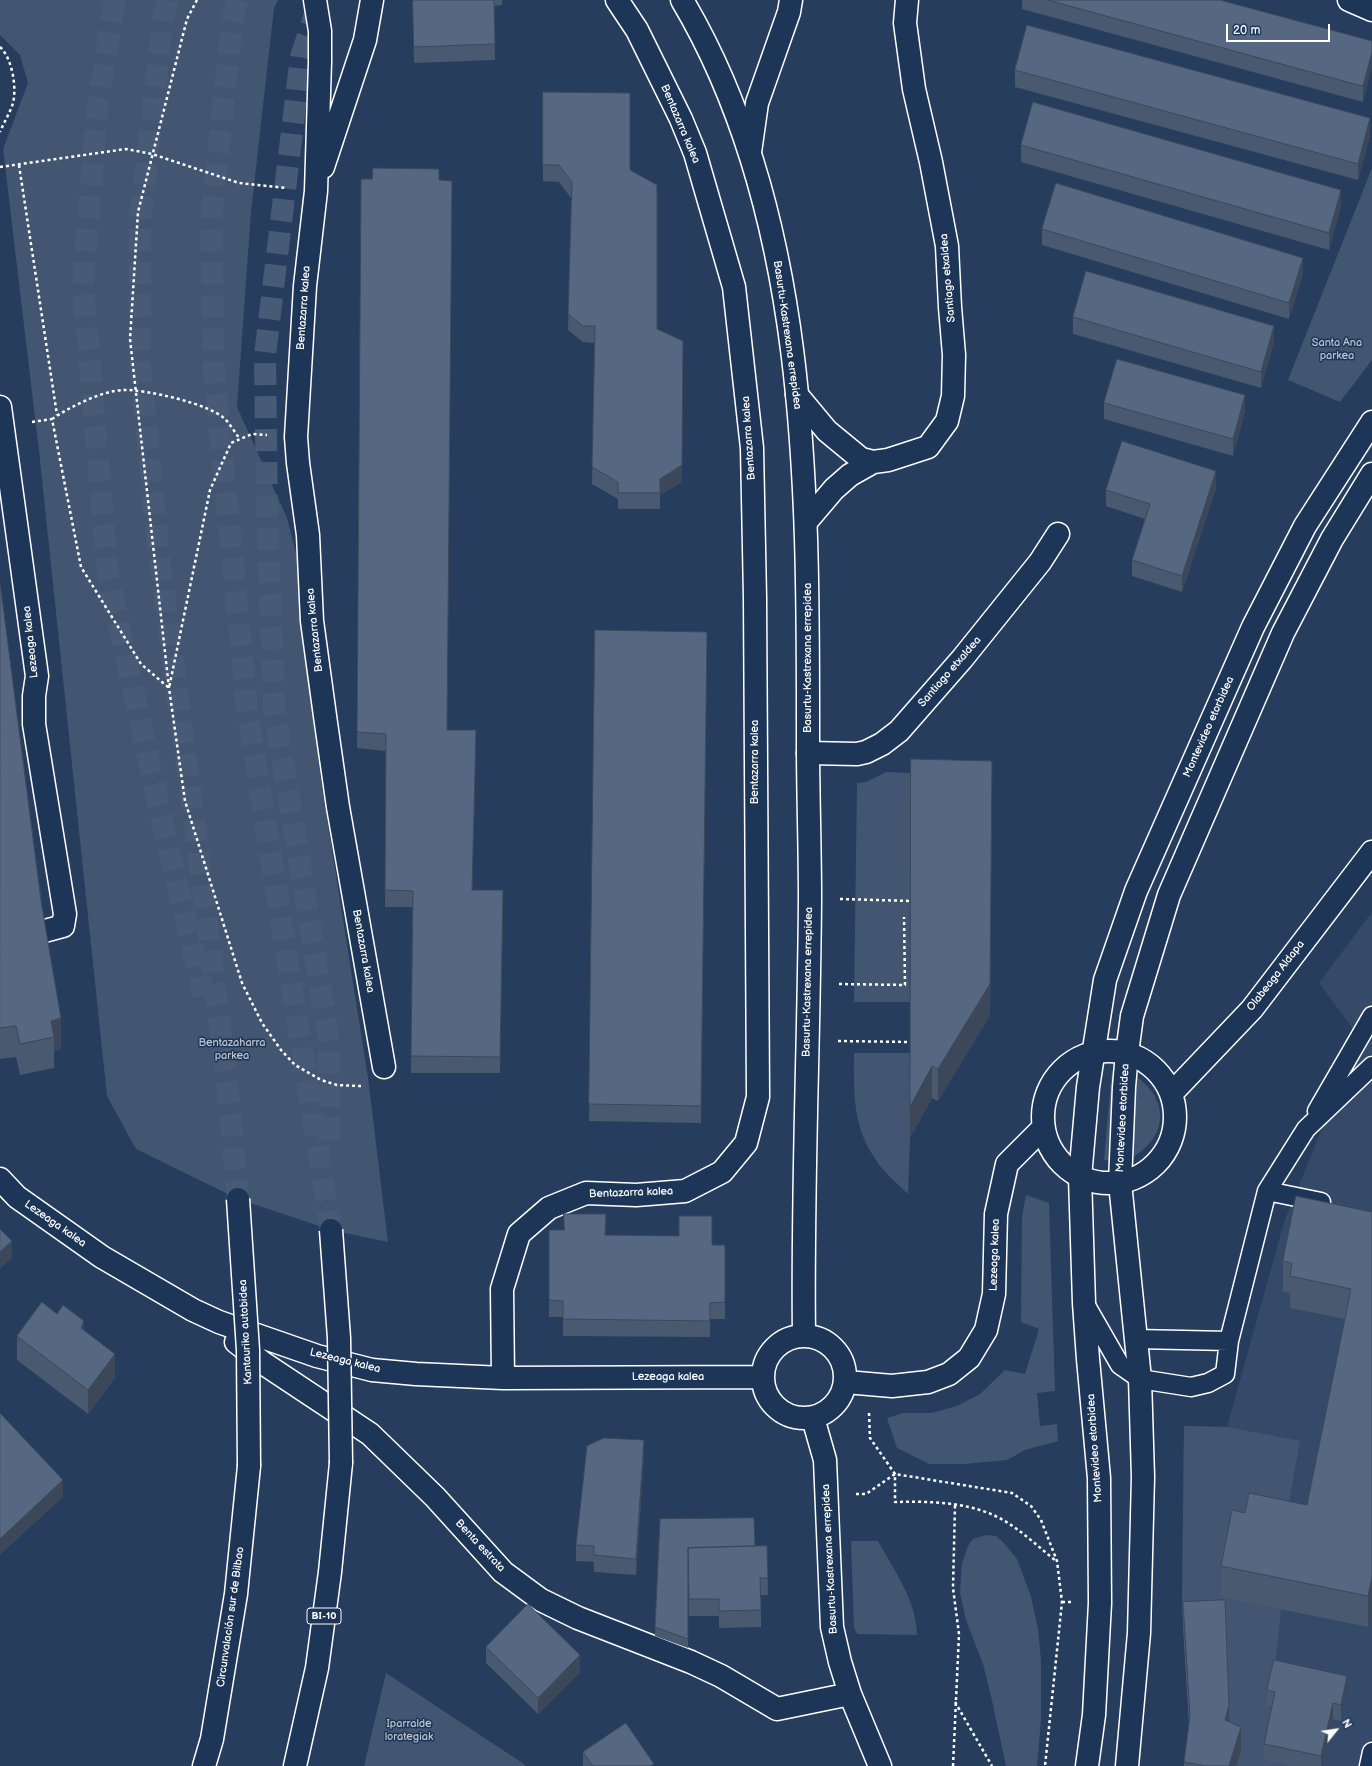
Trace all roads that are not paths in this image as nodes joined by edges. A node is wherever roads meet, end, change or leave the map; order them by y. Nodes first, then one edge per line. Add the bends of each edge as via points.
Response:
1 (315, 0) edge
2 (372, 0) edge
3 (617, 0) edge
4 (682, 0) edge
5 (791, 0) edge
6 (907, 0) edge
7 (1349, 0) edge
8 (1372, 10) edge
9 (750, 152) junction
10 (316, 190) junction
11 (797, 395) junction
12 (0, 407) edge
13 (1372, 422) edge
14 (873, 462) junction
15 (1372, 474) edge
16 (806, 522) junction
17 (1058, 534) dead end
18 (808, 754) junction
19 (1372, 852) edge
20 (41, 932) edge
21 (1372, 1016) edge
22 (1093, 1052) junction
23 (1127, 1053) junction
24 (384, 1066) dead end
25 (1372, 1066) edge
26 (1171, 1094) junction
27 (1043, 1128) junction
28 (1306, 1129) junction
29 (1080, 1177) junction
30 (0, 1179) edge
31 (1120, 1183) junction
32 (1267, 1191) junction
33 (238, 1199) tunnel mouth
34 (1340, 1206) edge
35 (331, 1230) tunnel mouth
36 (1084, 1303) junction
37 (219, 1322) junction
38 (804, 1335) junction
39 (1135, 1339) junction
40 (1229, 1341) junction
41 (763, 1377) junction
42 (503, 1378) junction
43 (1140, 1379) junction
44 (846, 1382) junction
45 (813, 1418) junction
46 (249, 1466) joint
47 (850, 1694) junction
48 (1372, 1752) edge
49 (204, 1766) edge
50 (295, 1766) edge
51 (880, 1766) edge
52 (1087, 1766) edge
53 (1127, 1766) edge
54 (1369, 1766) edge

1 - 10 main road, Bentazarra kalea via 320,32
2 - 10 main road, Bentazarra kalea via 365,40
3 - 42 main road, Bentazarra kalea via 637,30 695,153 734,287 752,448 758,1097 746,1143 722,1172 685,1191 636,1195 586,1193 549,1208 519,1234 502,1290
4 - 9 main road, Basurtu-Kastrexana errepidea via 717,66
5 - 9 main road via 757,103
6 - 14 main road, Santiago etxaldea via 905,23 914,89 931,162 946,246 954,354 953,396 947,421 928,447 888,460
7 - 8 main road
9 - 11 main road, Basurtu-Kastrexana errepidea via 777,258
10 - 24 main road, Bentazarra kalea via 305,286 296,437 298,463 308,535 312,621 334,777
11 - 14 main road via 827,431 860,459
11 - 16 main road, Basurtu-Kastrexana errepidea
12 - 20 main road, Lezeaga kalea via 37,676 34,724 65,914 63,926
13 - 22 main road, Montevideo etorbidea via 1305,526 1253,627 1145,870 1106,980
14 - 16 main road, Santiago etxaldea via 850,475 834,489
15 - 23 main road, Montevideo etorbidea via 1332,539 1283,633 1169,895 1132,1016
16 - 18 main road, Basurtu-Kastrexana errepidea
17 - 18 main road, Santiago etxaldea via 1040,562 899,730 882,744 866,752
18 - 38 main road, Basurtu-Kastrexana errepidea via 810,899
19 - 26 main road, Olabeaga Aldapa via 1252,1009
21 - 28 lane
22 - 23 main road, Montevideo etorbidea via 1110,1050
22 - 27 main road, Montevideo etorbidea via 1075,1060 1059,1072 1049,1089 1043,1108
22 - 29 main road, Montevideo etorbidea
23 - 26 main road, Montevideo etorbidea via 1149,1064 1162,1078
23 - 31 main road, Montevideo etorbidea
25 - 28 lane
26 - 31 main road, Montevideo etorbidea via 1175,1118 1170,1142 1157,1163 1137,1177
27 - 29 main road, Montevideo etorbidea via 1053,1153 1062,1164
27 - 44 main road, Lezeaga kalea via 1007,1164 996,1214 994,1294 986,1330 969,1358 948,1374 928,1382 892,1386
28 - 32 lane
29 - 31 main road, Montevideo etorbidea via 1100,1183
29 - 36 main road, Montevideo etorbidea
30 - 37 main road, Lezeaga kalea via 17,1197 102,1257 193,1310
31 - 39 main road, Montevideo etorbidea
32 - 34 lane
32 - 40 lane
33 - 46 main road, Kantauriko autobidea, bridge via 248,1350
35 - 50 main road, BI-10, bridge via 340,1338 341,1463 317,1668
36 - 43 lane via 1120,1365
36 - 52 main road, Montevideo etorbidea via 1099,1486 1100,1603 1094,1715
37 - 42 main road, Lezeaga kalea via 317,1356 372,1370
37 - 47 main road, Benta estrata via 234,1340 263,1363 370,1434 435,1497 503,1572 541,1600 578,1618 721,1676 777,1709
38 - 41 main road via 791,1338 771,1353 765,1364
38 - 44 main road via 829,1344 838,1354 844,1366
39 - 40 lane
39 - 43 main road, Montevideo etorbidea
40 - 43 lane via 1224,1374 1208,1383 1191,1387
41 - 42 main road, Lezeaga kalea
41 - 45 main road via 764,1389 778,1410 789,1416
43 - 53 main road, Montevideo etorbidea via 1143,1477 1139,1633
44 - 45 main road via 835,1406 825,1414
45 - 47 main road, Basurtu-Kastrexana errepidea via 825,1460 832,1627
46 - 49 main road, Circunvalación sur de Bilbao via 236,1594 212,1739
47 - 51 main road, Basurtu-Kastrexana errepidea
48 - 54 lane

